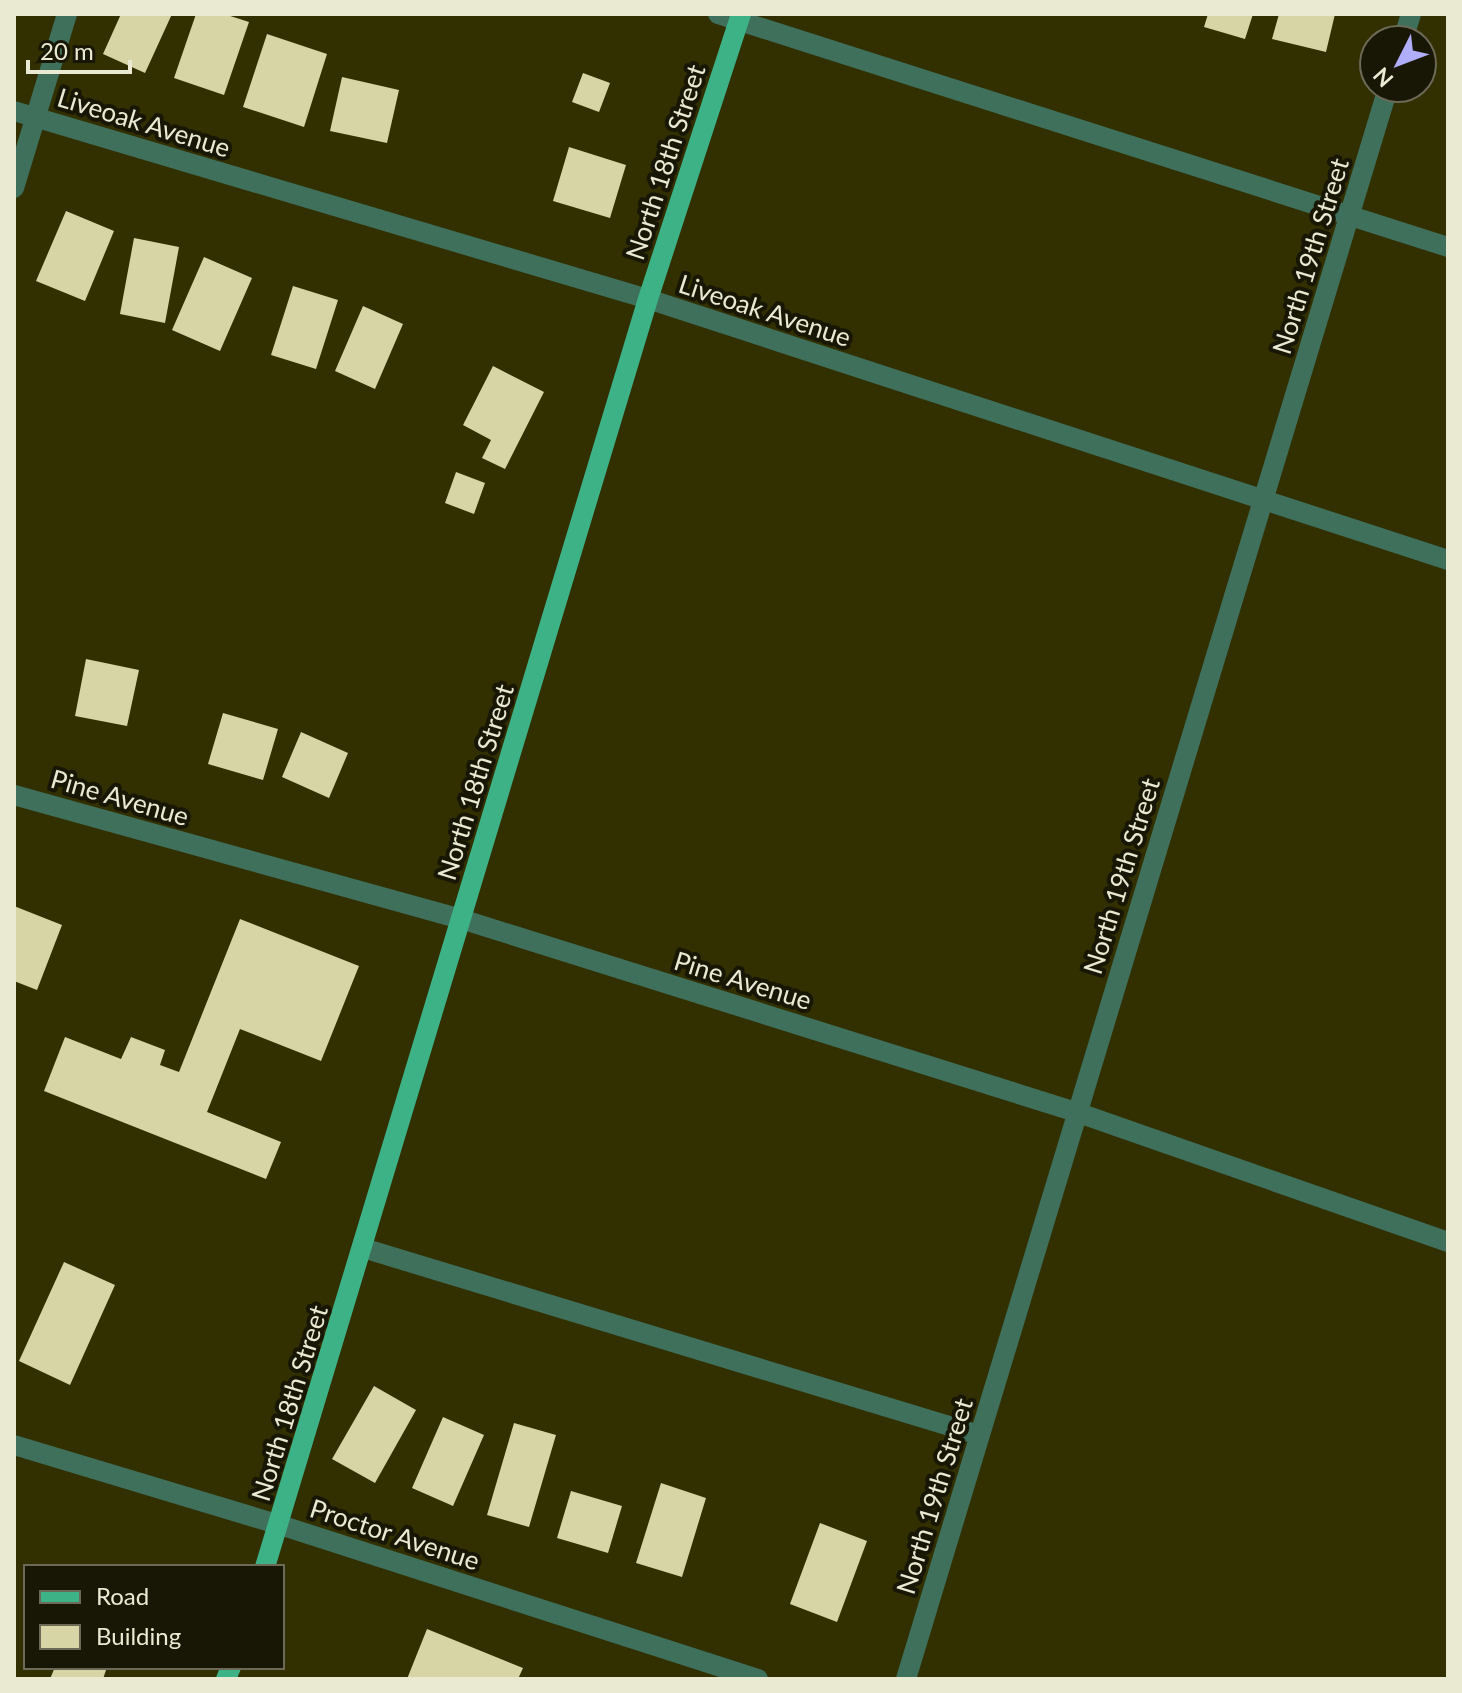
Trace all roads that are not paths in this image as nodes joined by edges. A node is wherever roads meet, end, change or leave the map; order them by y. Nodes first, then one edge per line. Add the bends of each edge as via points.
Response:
1 (67, 14) edge
2 (718, 14) edge
3 (740, 17) edge
4 (1383, 104) edge
5 (14, 111) edge
6 (35, 117) junction
7 (14, 188) edge
8 (1349, 216) junction
9 (1448, 247) edge
10 (648, 299) junction
11 (1263, 499) junction
12 (1448, 560) edge
13 (14, 795) edge
14 (461, 919) junction
15 (1076, 1112) junction
16 (1448, 1242) edge
17 (363, 1248) junction
18 (979, 1435) junction
19 (14, 1445) edge
20 (280, 1525) junction
21 (266, 1565) edge
22 (758, 1679) edge
23 (906, 1679) edge

1 - 6 street
2 - 3 street
3 - 8 street
3 - 10 main road, North 18th Street
4 - 8 street, North 19th Street
5 - 6 street, Liveoak Avenue
6 - 7 street
6 - 10 street, Liveoak Avenue
8 - 9 street
8 - 11 street, North 19th Street
10 - 11 street, Liveoak Avenue
10 - 14 main road, North 18th Street
11 - 12 street, Liveoak Avenue
11 - 15 street, North 19th Street
13 - 14 street, Pine Avenue
14 - 15 street, Pine Avenue
14 - 17 main road, North 18th Street
15 - 16 street, Pine Avenue
15 - 18 street, North 19th Street
17 - 18 street
17 - 20 main road, North 18th Street
18 - 23 street, North 19th Street
19 - 20 street, Proctor Avenue
20 - 21 main road, North 18th Street
20 - 22 street, Proctor Avenue

